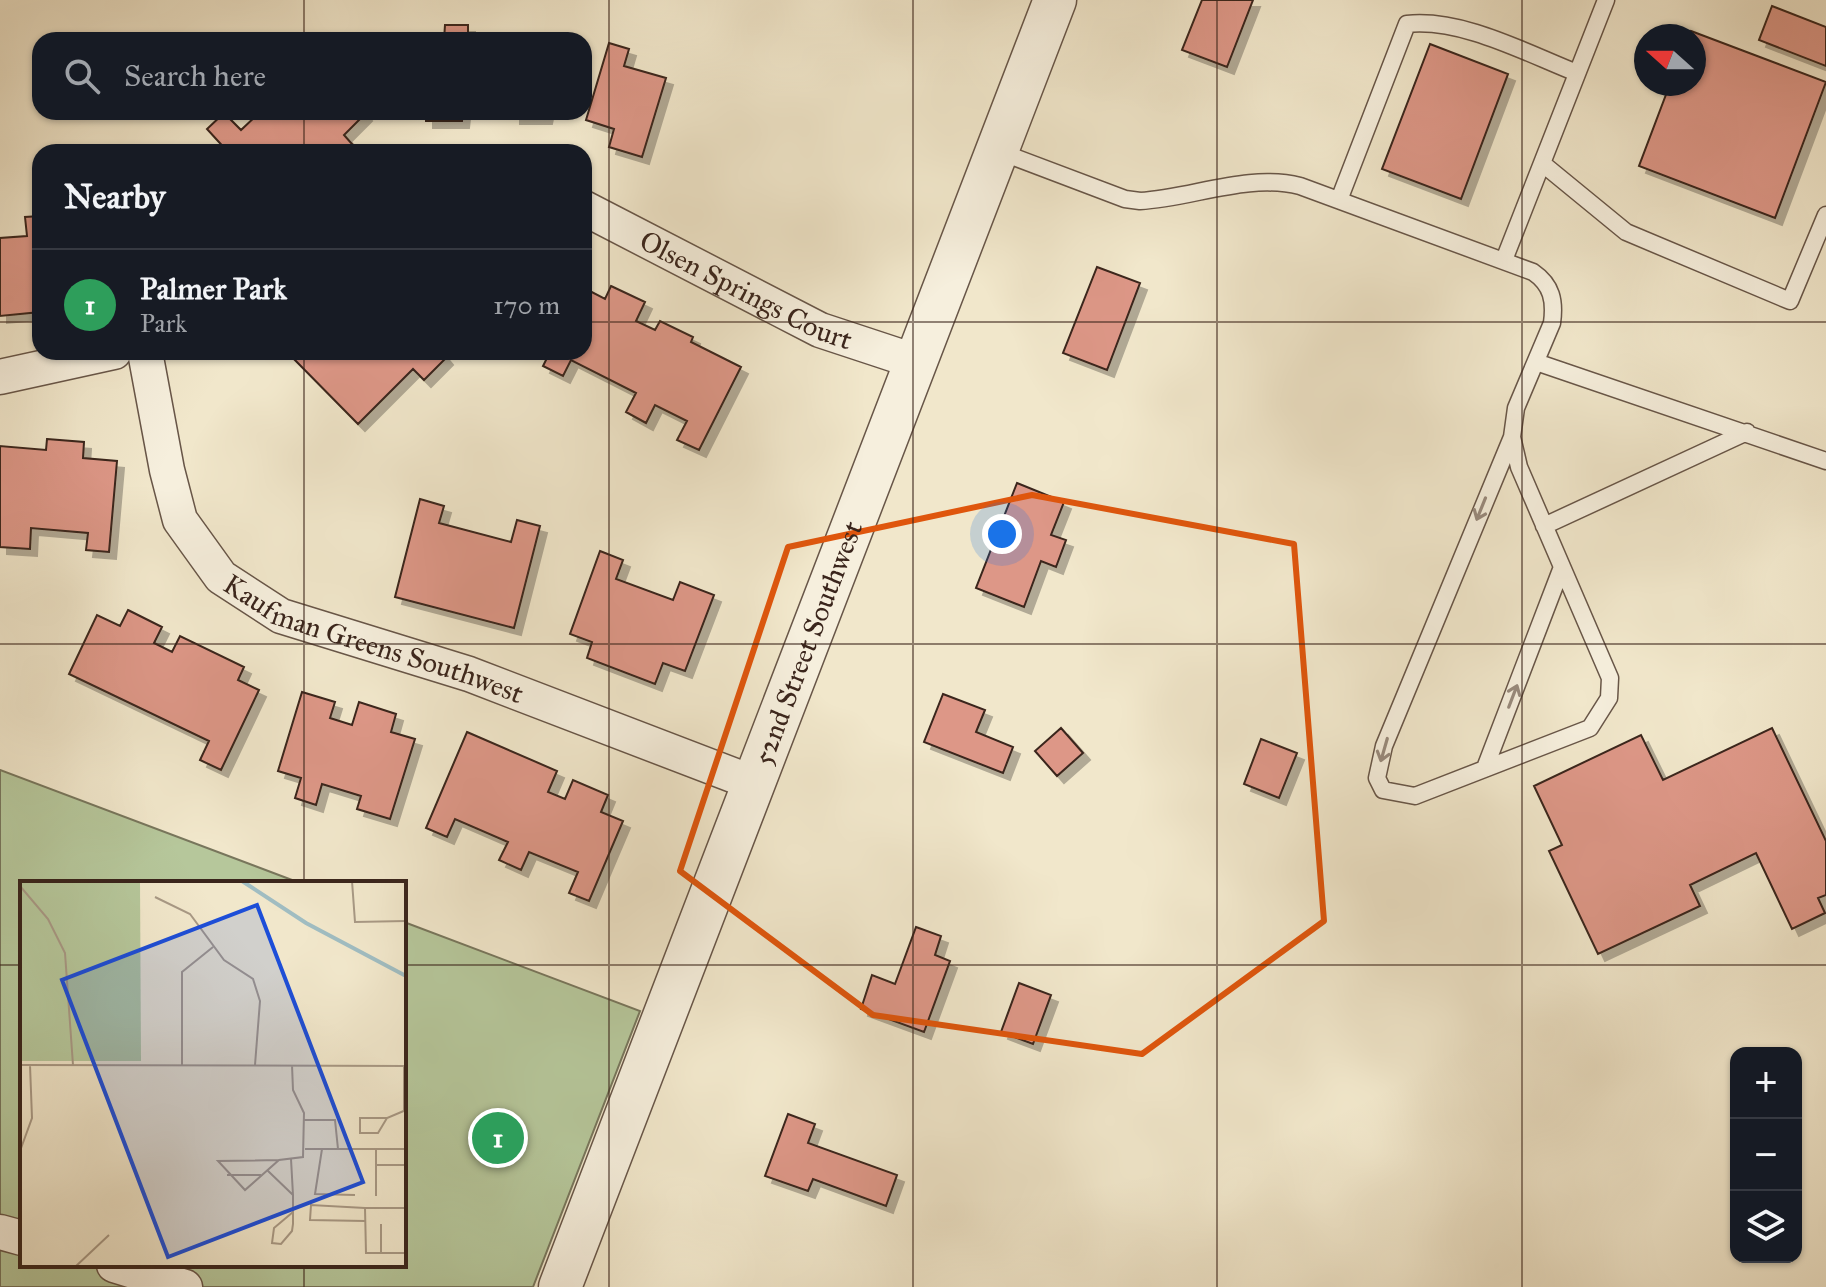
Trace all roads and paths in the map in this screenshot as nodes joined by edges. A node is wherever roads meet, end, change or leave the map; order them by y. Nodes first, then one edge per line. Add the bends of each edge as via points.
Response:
1 (1055, 0) edge
2 (1606, 0) edge
3 (1577, 73) junction
4 (997, 150) junction
5 (1543, 164) junction
6 (1339, 200) junction
7 (592, 212) edge
8 (1826, 215) edge
9 (1504, 260) junction
10 (78, 360) edge
11 (146, 360) edge
12 (914, 361) junction
13 (1536, 362) junction
14 (0, 377) edge
15 (1747, 432) junction
16 (1512, 437) junction
17 (1826, 461) edge
18 (1544, 526) junction
19 (1562, 567) junction
20 (1485, 768) junction
21 (756, 784) junction
22 (0, 1232) edge
23 (20, 1237) edge
24 (120, 1267) edge
25 (185, 1287) edge
26 (560, 1287) edge

1 - 4 street, 52nd Street Southwest
2 - 3 lane
3 - 5 lane
3 - 6 lane via 1465,29 1430,21 1407,24
4 - 6 lane via 1125,199 1268,181
4 - 12 street, 52nd Street Southwest
5 - 8 lane via 1626,232 1790,301
5 - 9 lane
6 - 9 lane
7 - 12 street, Olsen Springs Court via 820,330
9 - 13 lane via 1533,272 1549,287 1552,323
10 - 14 street
11 - 21 street, Kaufman Greens Southwest via 180,520 221,577 281,616 469,674
12 - 21 street, 52nd Street Southwest
13 - 15 lane
13 - 16 lane via 1516,408
15 - 17 lane
15 - 18 lane
16 - 18 lane
16 -> 20 lane via 1384,746 1377,778 1383,790 1415,796
18 - 19 lane
20 -> 19 lane
19 - 20 lane via 1610,678 1609,698 1590,728
21 - 26 street, 52nd Street Southwest
22 - 23 street
24 - 25 street

